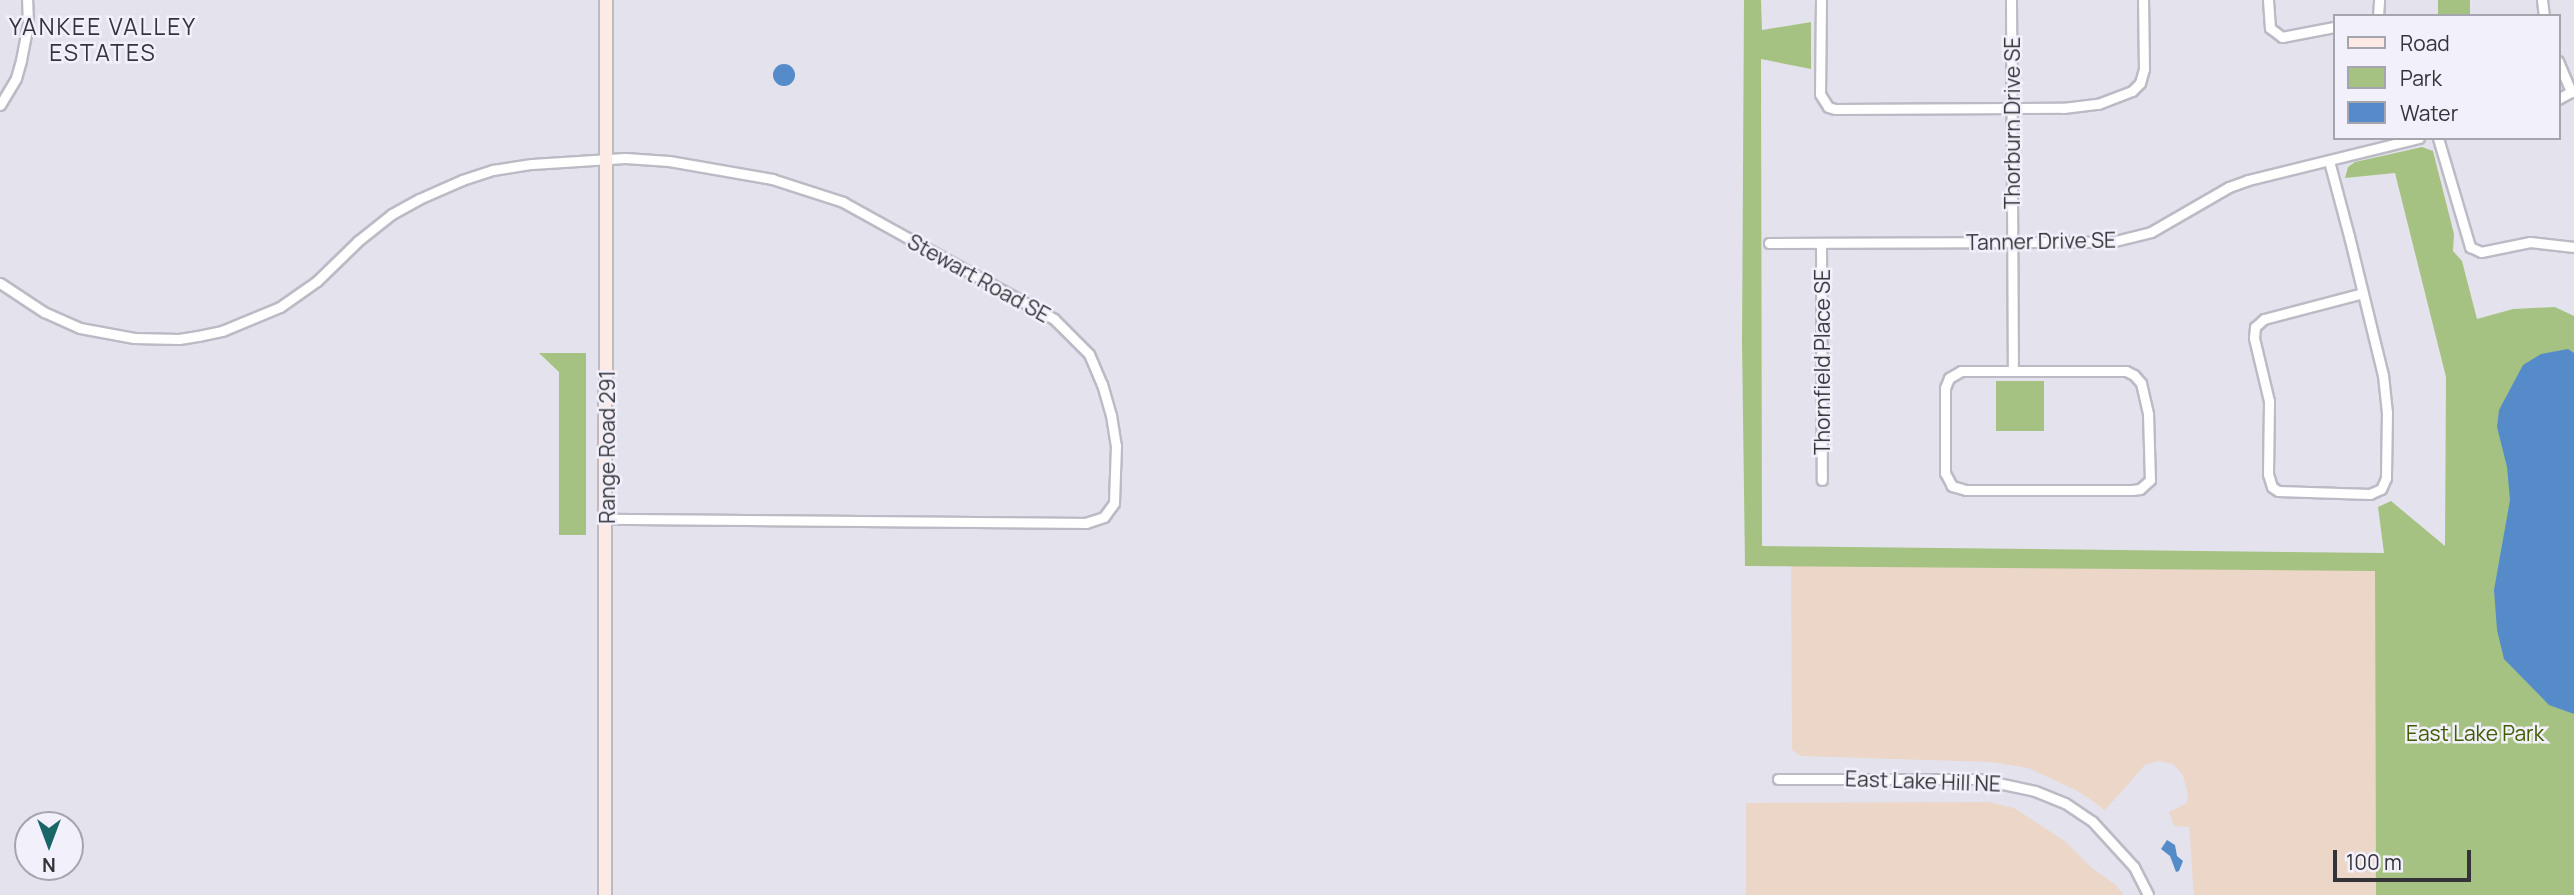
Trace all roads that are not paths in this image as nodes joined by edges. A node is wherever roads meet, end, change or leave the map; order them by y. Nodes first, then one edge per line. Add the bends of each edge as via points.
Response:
1 (27, 0) edge
2 (606, 0) edge
3 (1821, 0) edge
4 (2011, 0) edge
5 (2143, 0) edge
6 (2268, 0) edge
7 (2332, 27) edge
8 (2560, 65) edge
9 (2573, 91) edge
10 (0, 105) edge
11 (2012, 108) junction
12 (2411, 140) edge
13 (2439, 140) edge
14 (604, 160) junction
15 (2329, 161) junction
16 (1769, 243) dead end
17 (1821, 243) junction
18 (2013, 243) junction
19 (2574, 247) edge
20 (0, 284) edge
21 (2363, 293) junction
22 (2013, 371) junction
23 (1822, 480) dead end
24 (607, 519) junction
25 (1778, 779) dead end
26 (605, 895) edge
27 (2148, 895) edge

1 - 10 street via 21,61
2 - 14 street, Range Road 291
3 - 11 street via 1819,94 1828,107
4 - 11 street, Thorburn Drive SE
5 - 11 street via 2144,69 2137,88 2081,107
6 - 7 street via 2270,28 2282,37
8 - 9 street
11 - 18 street, Thorburn Drive SE
12 - 15 street, Tanner Drive SE
13 - 19 street via 2470,247 2482,252 2530,242
14 - 20 street, Stewart Road SE via 493,170 419,199 358,241 298,296 222,331 179,339 110,335 65,323
14 - 24 street, Range Road 291
14 - 24 street, Stewart Road SE via 669,161 726,169 843,202 1011,294 1054,319 1089,354 1102,384 1116,444 1114,503 1104,517 1086,523
15 - 18 street, Tanner Drive SE via 2229,187 2169,223 2130,238
15 - 21 street
16 - 17 street, Tanner Drive SE
17 - 18 street, Tanner Drive SE
17 - 23 street, Thornfield Place SE
18 - 22 street, Thorburn Drive SE
21 - 21 street via 2386,394 2385,484 2370,494 2278,491 2268,474 2269,401 2253,338 2255,327 2264,319
22 - 22 street via 2126,371 2134,375 2141,383 2148,414 2150,480 2132,490 1966,490 1952,486 1945,473 1945,388 1949,378 1961,371
24 - 26 street, Range Road 291
25 - 27 street, East Lake Hill NE via 1979,779 2035,791 2092,821 2134,867

